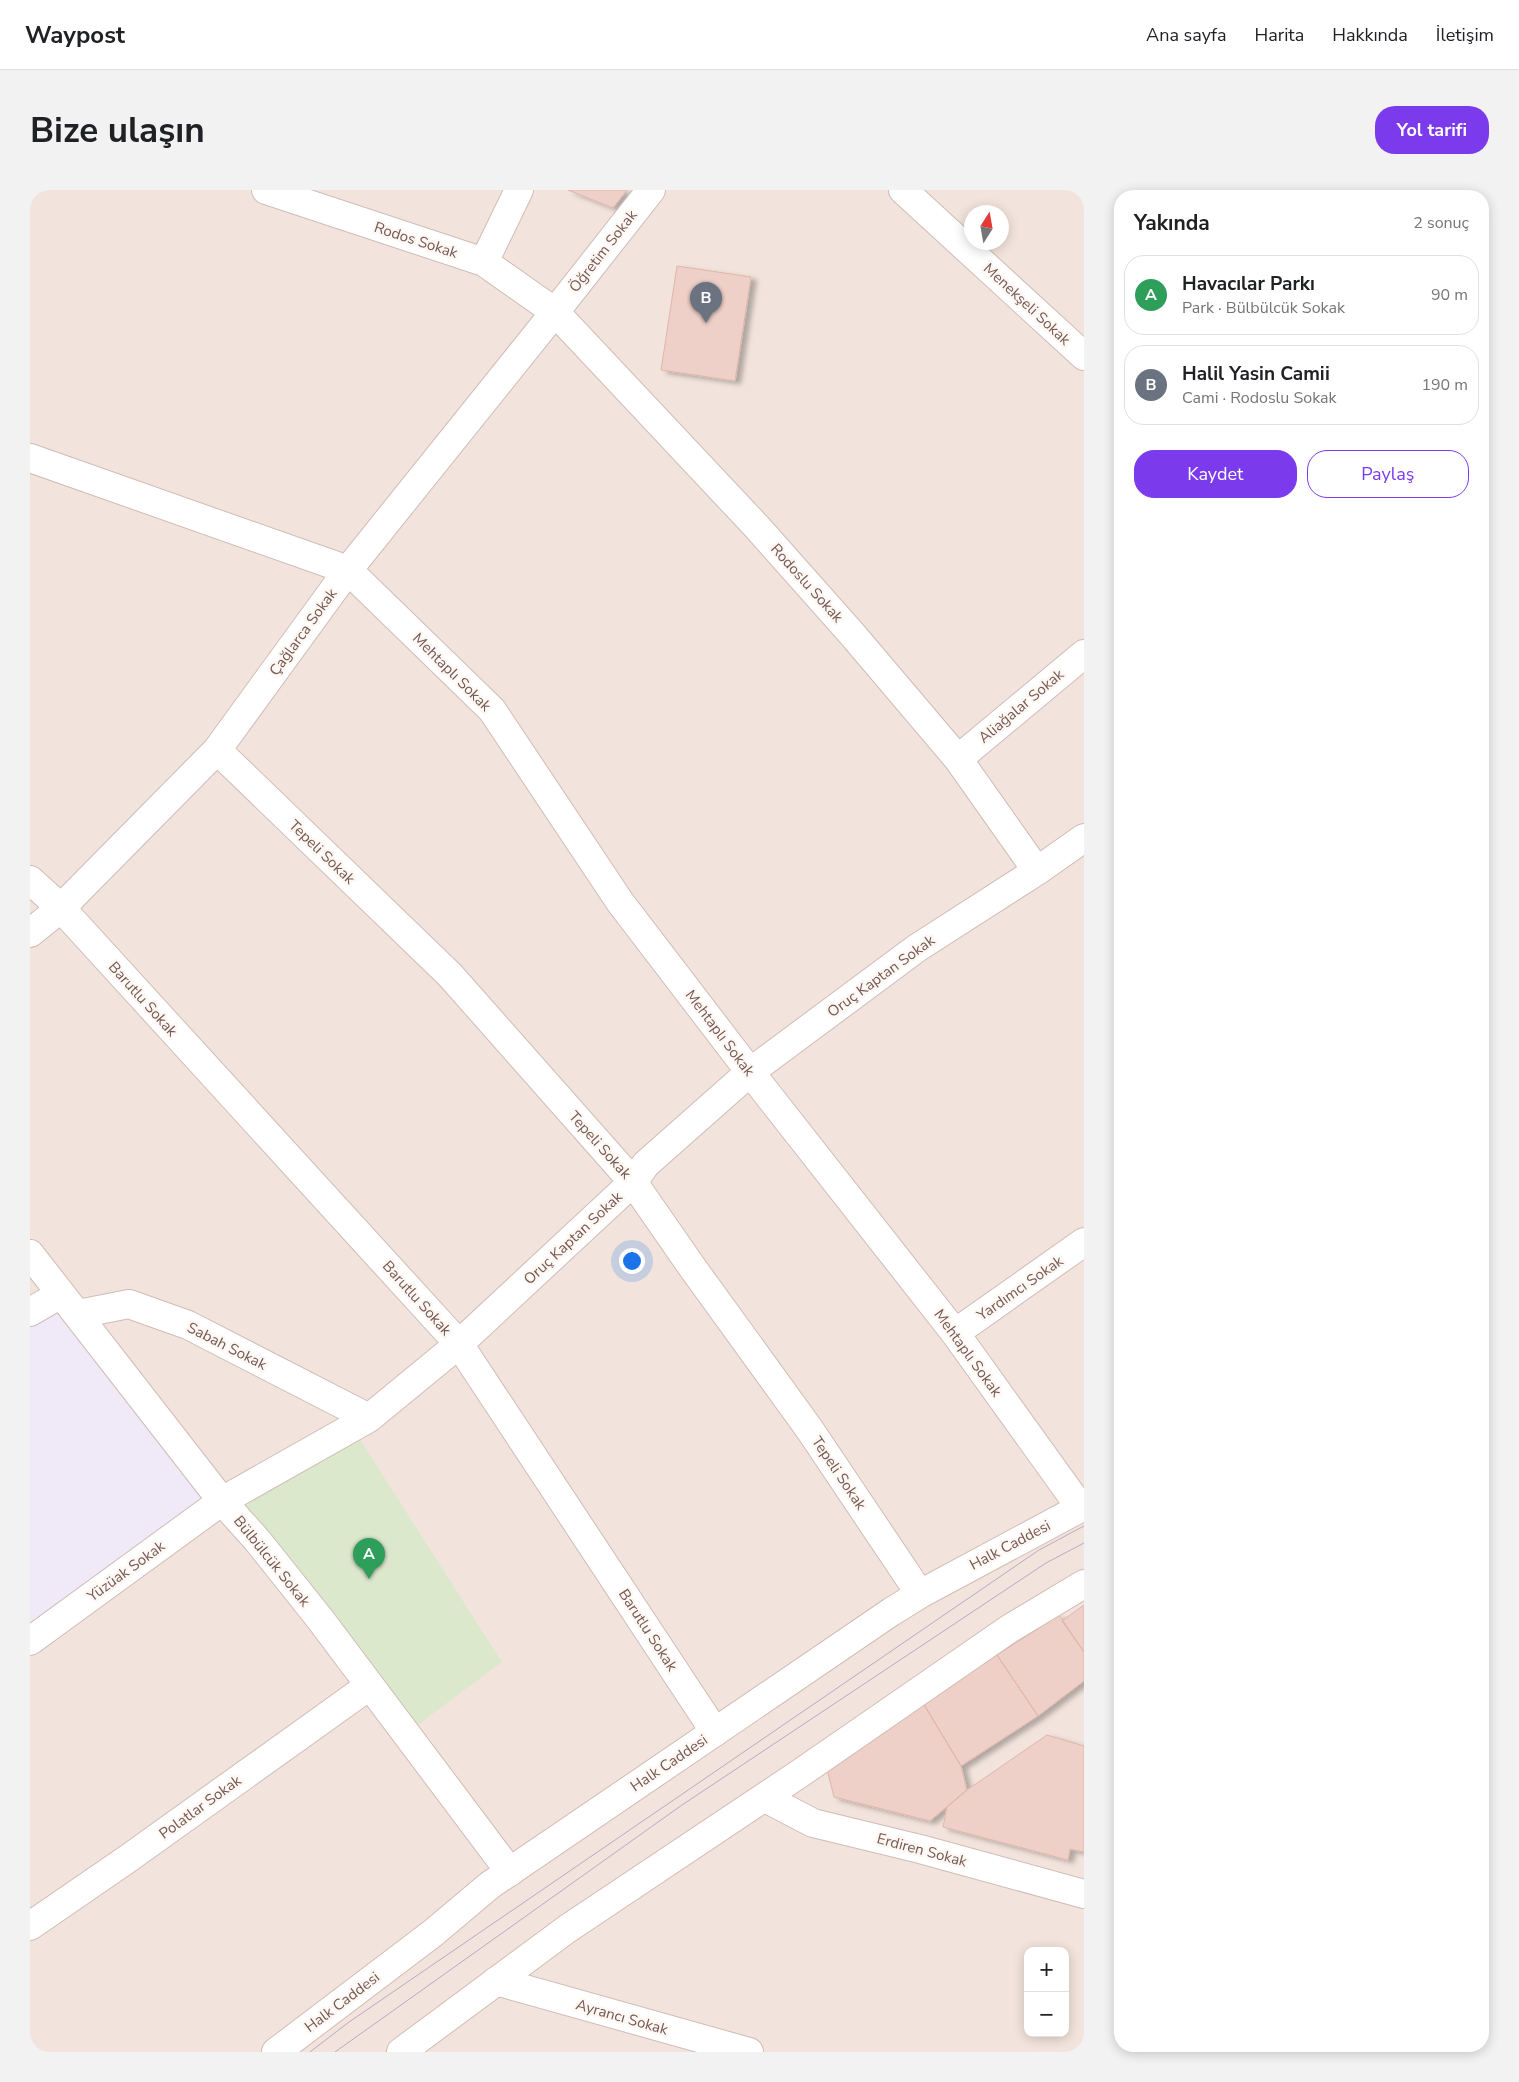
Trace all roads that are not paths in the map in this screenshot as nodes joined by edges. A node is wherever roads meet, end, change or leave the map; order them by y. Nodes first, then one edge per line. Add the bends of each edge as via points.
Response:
1 (266, 190) edge
2 (519, 190) edge
3 (651, 190) edge
4 (903, 190) edge
5 (484, 262) junction
6 (555, 312) junction
7 (1084, 356) edge
8 (30, 458) edge
9 (348, 570) junction
10 (1084, 654) edge
11 (217, 750) junction
12 (958, 759) junction
13 (1084, 838) edge
14 (1037, 871) junction
15 (30, 880) edge
16 (60, 908) junction
17 (30, 933) edge
18 (750, 1072) junction
19 (633, 1182) junction
20 (1084, 1242) edge
21 (30, 1254) edge
22 (70, 1304) junction
23 (30, 1312) edge
24 (955, 1333) junction
25 (459, 1344) junction
26 (369, 1418) junction
27 (222, 1502) junction
28 (1082, 1507) edge
29 (1084, 1584) edge
30 (920, 1594) junction
31 (30, 1641) edge
32 (369, 1686) junction
33 (715, 1732) junction
34 (764, 1798) junction
35 (510, 1872) junction
36 (1084, 1894) edge
37 (30, 1926) edge
38 (496, 1981) junction
39 (276, 2052) edge
40 (401, 2052) edge
41 (749, 2052) edge

1 - 5 street, Rodos Sokak
2 - 5 street
3 - 6 street, Öğretim Sokak
4 - 7 street, Menekşeli Sokak
5 - 6 street, Rodos Sokak
6 - 9 street, Çağlarca Sokak
6 - 12 street, Rodoslu Sokak via 758,527
8 - 9 street
9 - 11 street, Çağlarca Sokak
9 - 18 street, Mehtaplı Sokak via 492,710 620,902
10 - 12 street, Aliağalar Sokak
11 - 16 street, Çağlarca Sokak
11 - 19 street, Tepeli Sokak via 450,975
12 - 14 street, Rodoslu Sokak
13 - 14 street, Oruç Kaptan Sokak
14 - 18 street, Oruç Kaptan Sokak via 917,948
15 - 16 street, Barutlu Sokak
16 - 17 street, Çağlarca Sokak
16 - 25 street, Barutlu Sokak
18 - 19 street, Oruç Kaptan Sokak via 646,1164
18 - 24 street, Mehtaplı Sokak
19 - 25 street, Oruç Kaptan Sokak
19 - 30 street, Tepeli Sokak via 810,1430
20 - 24 street, Yardımcı Sokak
21 - 22 street, Bülbülcük Sokak
22 - 23 street, Sabah Sokak
22 - 26 street, Sabah Sokak via 129,1304 188,1325
22 - 27 street, Bülbülcük Sokak
24 - 28 street, Mehtaplı Sokak
25 - 26 street, Oruç Kaptan Sokak
25 - 33 street, Barutlu Sokak
26 - 27 street, Oruç Kaptan Sokak
27 - 31 street, Yüzüak Sokak
27 - 32 street, Bülbülcük Sokak via 268,1554
28 - 30 street, Halk Caddesi
29 - 34 street via 1009,1629
30 - 33 street, Halk Caddesi
32 - 35 street, Bülbülcük Sokak
32 - 37 street, Polatlar Sokak
33 - 35 street, Halk Caddesi
34 - 36 street, Erdiren Sokak via 813,1823
34 - 38 street via 567,1929
35 - 39 street, Halk Caddesi
38 - 40 street
38 - 41 street, Ayrancı Sokak

